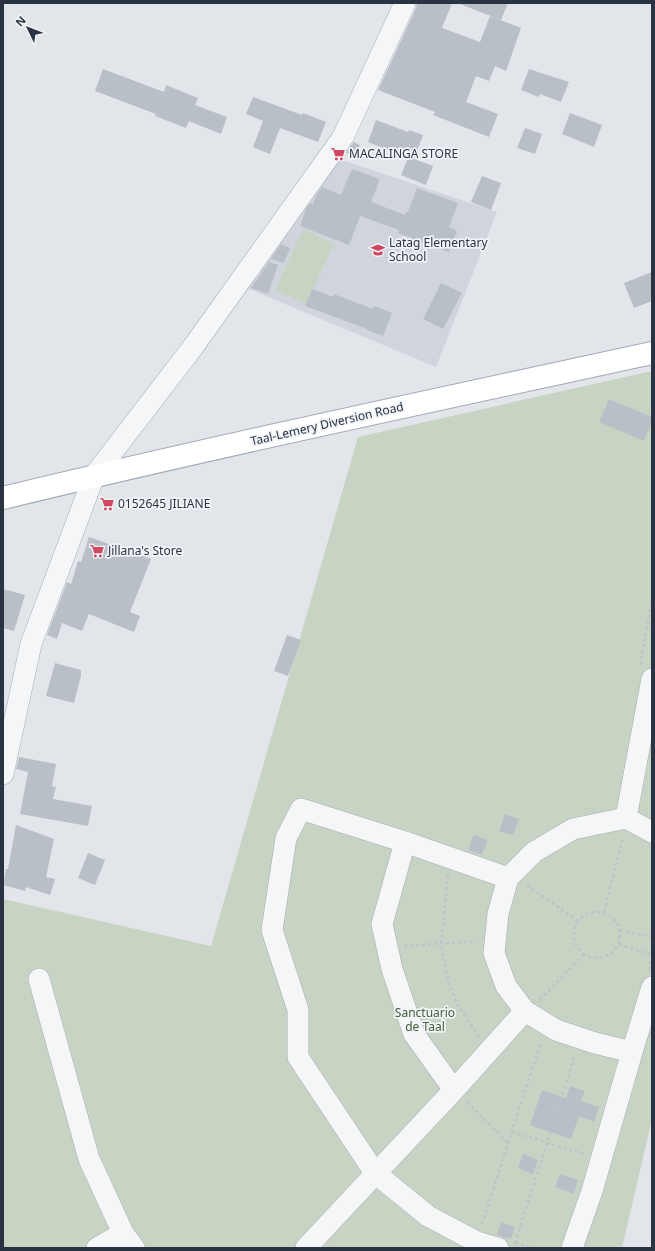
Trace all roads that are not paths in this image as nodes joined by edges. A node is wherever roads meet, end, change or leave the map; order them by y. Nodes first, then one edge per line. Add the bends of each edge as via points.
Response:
1 (405, 3) edge
2 (652, 353) edge
3 (94, 476) junction
4 (3, 498) edge
5 (646, 674) edge
6 (3, 774) edge
7 (625, 826) junction
8 (652, 832) edge
9 (405, 842) junction
10 (516, 880) junction
11 (39, 979) dead end
12 (652, 987) edge
13 (532, 1006) junction
14 (632, 1052) junction
15 (458, 1094) junction
16 (375, 1174) junction
17 (128, 1241) edge
18 (506, 1246) edge
19 (97, 1248) edge
20 (306, 1248) edge
21 (572, 1248) edge

1 - 3 street via 343,137 193,347
2 - 3 main road, Taal-Lemery Diversion Road
3 - 4 main road, Taal-Lemery Diversion Road
3 - 6 street via 31,644
5 - 7 street
7 - 8 street
7 - 10 street via 573,829 534,852
9 - 10 street
9 - 15 street via 382,924 392,969 414,1034
9 - 16 street via 301,809 286,838 272,930 298,1010 298,1057
10 - 13 street via 498,914 494,953 506,986
11 - 17 street via 89,1159
12 - 14 street
13 - 14 street via 556,1030
13 - 15 street
14 - 21 street via 592,1191
15 - 16 street
16 - 18 street via 428,1216 477,1242
16 - 20 street
17 - 19 street

